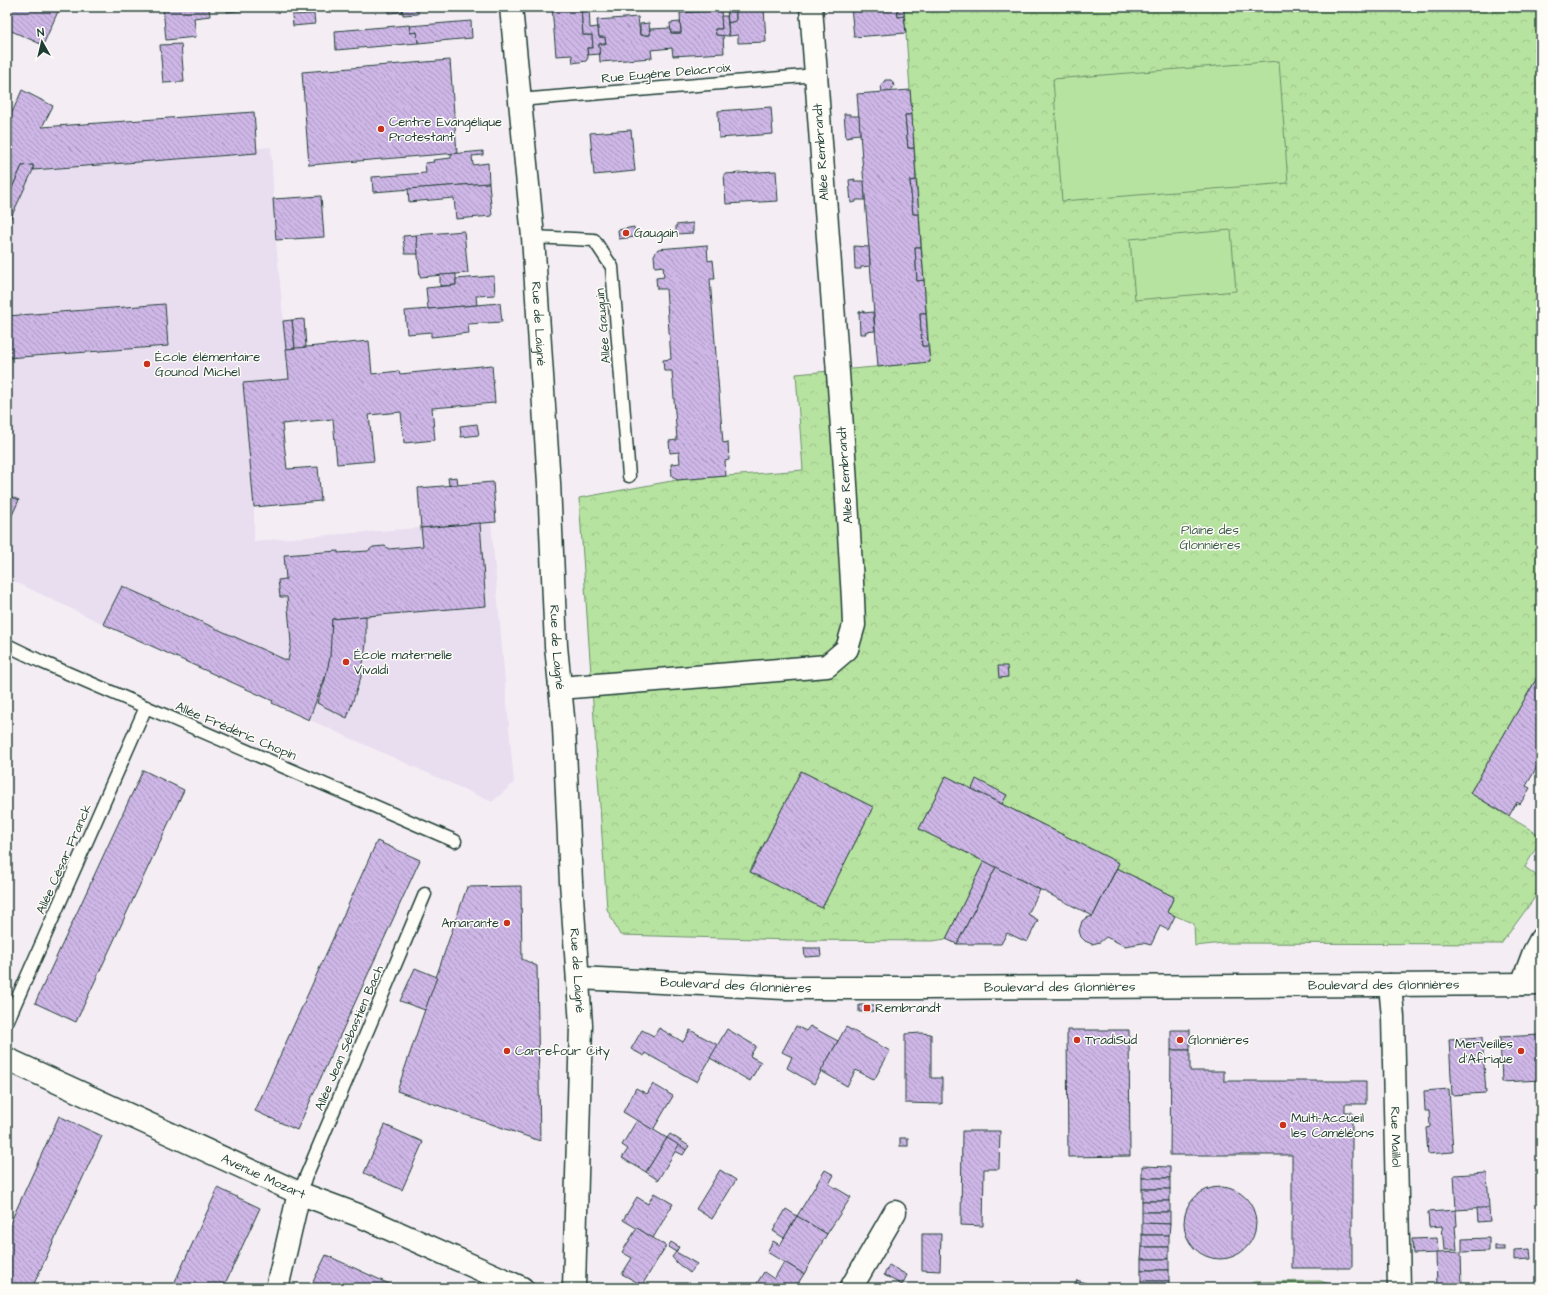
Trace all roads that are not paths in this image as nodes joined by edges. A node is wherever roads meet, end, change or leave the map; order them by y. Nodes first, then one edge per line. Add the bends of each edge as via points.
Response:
1 (511, 7) edge
2 (810, 7) edge
3 (816, 75) junction
4 (519, 100) junction
5 (533, 238) junction
6 (629, 476) dead end
7 (7, 645) edge
8 (560, 688) junction
9 (146, 708) junction
10 (455, 841) dead end
11 (425, 894) dead end
12 (1541, 939) edge
13 (578, 978) junction
14 (1532, 984) edge
15 (1390, 985) junction
16 (7, 1022) edge
17 (7, 1058) edge
18 (299, 1193) junction
19 (895, 1212) dead end
20 (277, 1288) edge
21 (522, 1288) edge
22 (574, 1288) edge
23 (851, 1288) edge
24 (1399, 1288) edge

1 - 4 street, Rue de Laigné
2 - 3 street, Allée Rembrandt
3 - 4 lane, Rue Eugène Delacroix
3 - 8 street, Allée Rembrandt via 854,599 854,625 847,649 827,666
4 - 5 street, Rue de Laigné
5 - 6 lane, Allée Gauguin via 594,240 612,267
5 - 8 street, Rue de Laigné
7 - 9 lane, Allée Frédéric Chopin
8 - 13 street, Rue de Laigné
9 - 10 lane, Allée Frédéric Chopin
9 - 16 lane, Allée César Franck
11 - 18 lane, Allée Jean Sébastien Bach
12 - 14 street via 1534,952
13 - 15 street, Boulevard des Glonnières via 791,988
13 - 22 street, Rue de Laigné via 581,1025
14 - 15 street, Boulevard des Glonnières
15 - 24 street, Rue Maillol via 1393,1017
17 - 18 street, Avenue Mozart
18 - 20 street
18 - 21 street, Avenue Mozart via 358,1215
19 - 23 street

